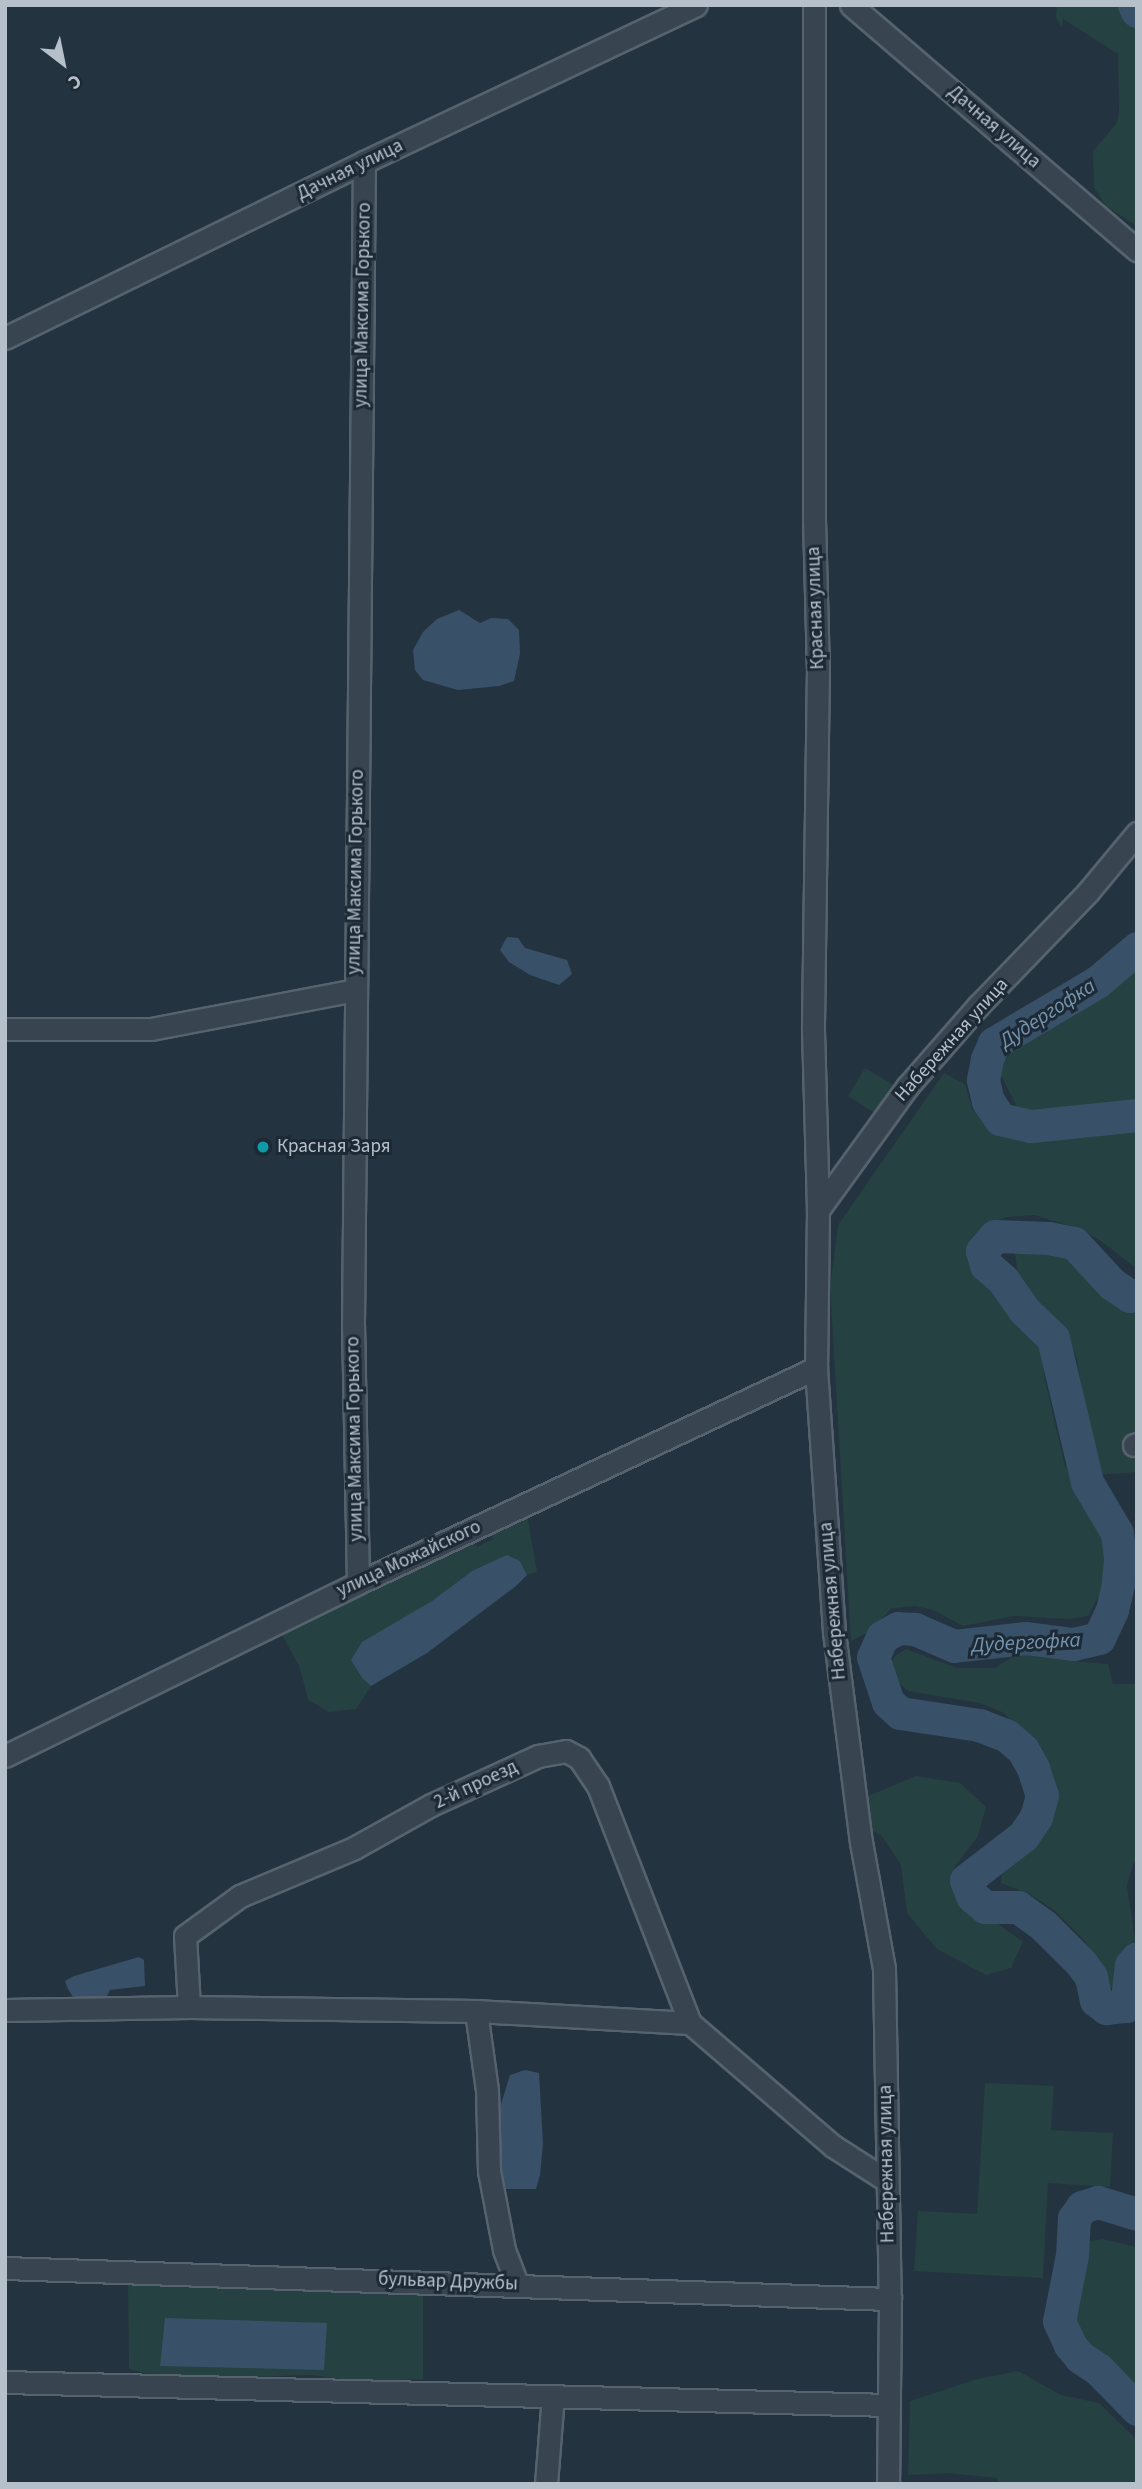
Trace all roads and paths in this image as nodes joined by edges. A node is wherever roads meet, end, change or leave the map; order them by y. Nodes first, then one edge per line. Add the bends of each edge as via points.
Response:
1 (696, 5) edge
2 (814, 5) edge
3 (851, 5) edge
4 (364, 162) junction
5 (1137, 250) edge
6 (5, 338) edge
7 (1137, 833) edge
8 (355, 990) junction
9 (5, 1028) edge
10 (818, 1210) junction
11 (816, 1368) junction
12 (358, 1583) junction
13 (5, 1756) edge
14 (189, 2007) junction
15 (5, 2010) edge
16 (476, 2011) junction
17 (690, 2023) junction
18 (886, 2180) junction
19 (5, 2268) edge
20 (517, 2284) junction
21 (890, 2299) junction
22 (5, 2382) edge
23 (553, 2396) junction
24 (888, 2405) junction
25 (546, 2484) edge
26 (888, 2484) edge

1 - 4 street, Дачная улица
2 - 10 street, Красная улица via 818,667 813,1030
3 - 5 street, Дачная улица
4 - 6 street, Дачная улица
4 - 8 street, улица Максима Горького
7 - 10 street, Набережная улица via 907,1087
8 - 9 street via 151,1029
8 - 12 street, улица Максима Горького via 353,1325
10 - 11 street, Набережная улица
11 - 12 street, улица Можайского
11 - 18 street, Набережная улица via 834,1632 861,1842 884,1969
12 - 13 street, улица Можайского
14 - 15 street
14 - 16 street
14 - 17 street, 2-й проезд via 185,1936 240,1896 354,1848 431,1805 538,1756 566,1751 579,1758 598,1786
16 - 17 street
16 - 20 street via 486,2090 489,2171 504,2250
17 - 18 street, 2-й проезд via 833,2146
18 - 21 street, Набережная улица
19 - 20 street, бульвар Дружбы
20 - 21 street, бульвар Дружбы
21 - 24 street, Набережная улица
22 - 23 street
23 - 24 street
23 - 25 street
24 - 26 street, Набережная улица

